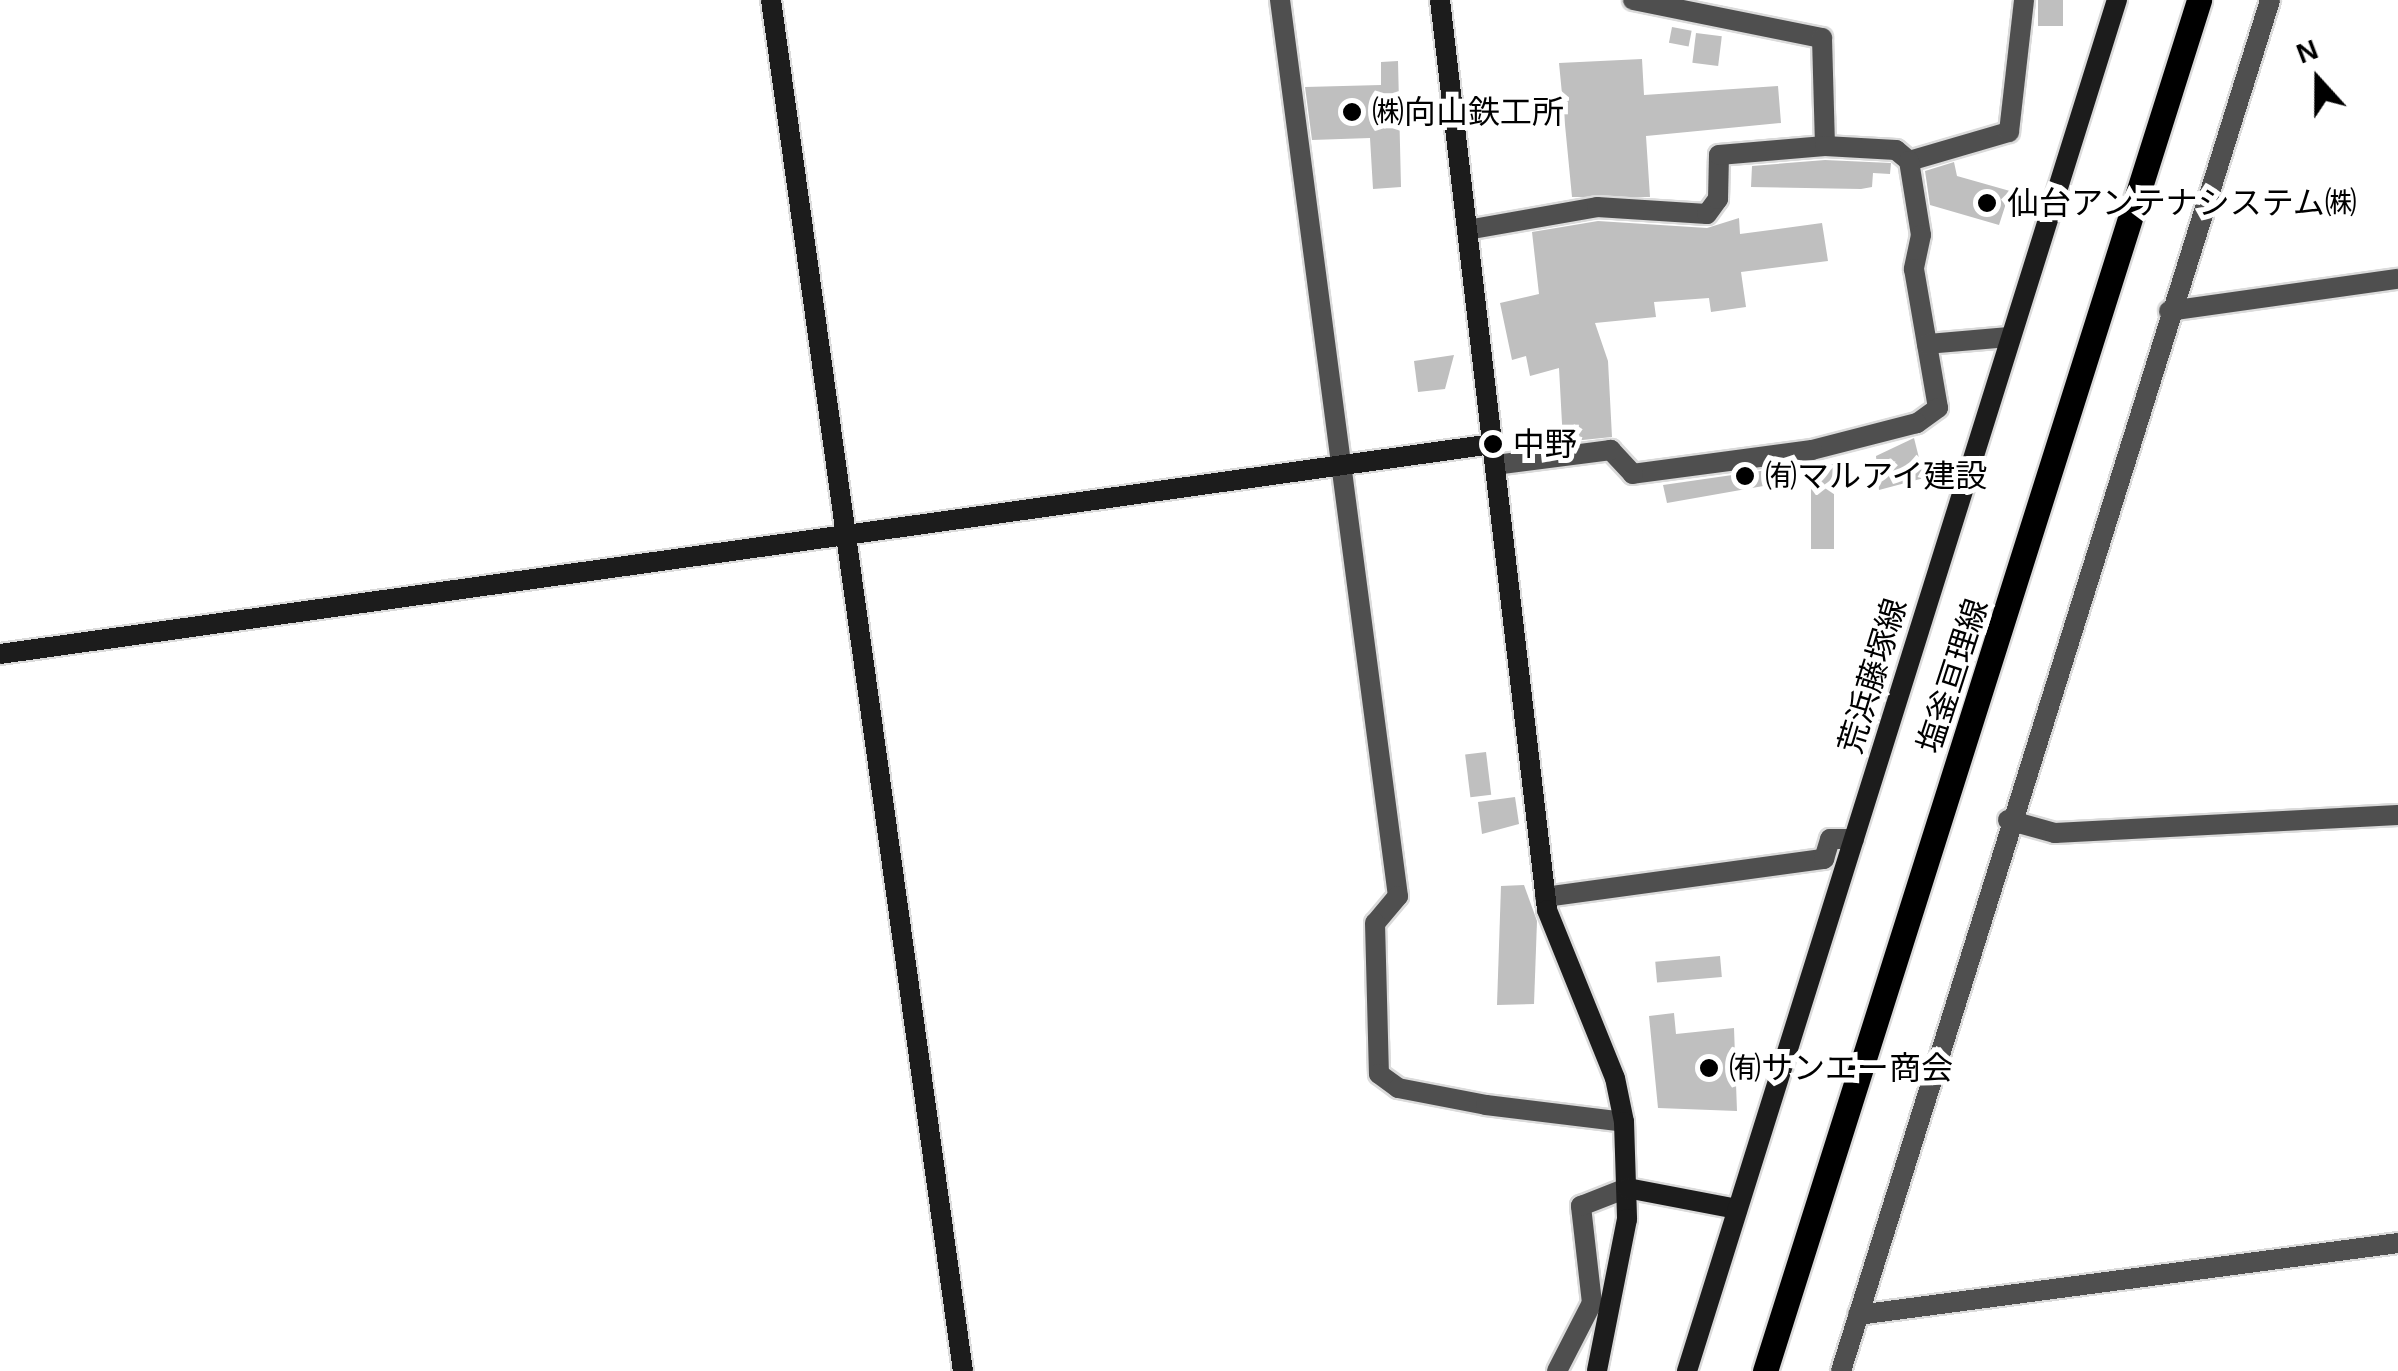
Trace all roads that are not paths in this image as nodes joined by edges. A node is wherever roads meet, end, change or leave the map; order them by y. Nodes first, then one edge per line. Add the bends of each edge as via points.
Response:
1 (771, 0) edge
2 (1280, 0) edge
3 (1440, 0) edge
4 (1633, 0) edge
5 (2024, 0) edge
6 (2118, 0) edge
7 (2199, 0) edge
8 (2270, 0) edge
9 (1825, 146) junction
10 (1909, 162) junction
11 (1467, 230) junction
12 (2398, 279) edge
13 (2169, 311) junction
14 (2008, 337) junction
15 (1927, 344) junction
16 (1494, 455) junction
17 (1344, 463) junction
18 (846, 536) junction
19 (0, 654) edge
20 (2398, 814) edge
21 (2008, 820) junction
22 (1854, 840) junction
23 (1545, 897) junction
24 (1624, 1122) junction
25 (1627, 1188) junction
26 (1737, 1210) junction
27 (2398, 1242) edge
28 (1858, 1315) junction
29 (963, 1371) edge
30 (1557, 1371) edge
31 (1598, 1371) edge
32 (1687, 1371) edge
33 (1765, 1371) edge
34 (1841, 1371) edge

1 - 18 street
2 - 17 street
3 - 11 street
4 - 9 street via 1822,38
5 - 10 street via 2009,132
6 - 14 street, 荒浜藤塚線
7 - 33 main road, 塩釜亘理線
8 - 13 street
9 - 10 street via 1896,150
9 - 11 street via 1719,155 1718,198 1707,214 1597,207
10 - 15 street
11 - 16 street
12 - 13 street
13 - 21 street
14 - 15 street
14 - 22 street, 荒浜藤塚線
15 - 16 street via 1938,408 1916,423 1812,450 1633,474 1611,450
16 - 17 street
16 - 23 street
17 - 18 street
17 - 24 street via 1398,896 1375,923 1379,1074 1433,1095
18 - 19 street
18 - 29 street
20 - 21 street via 2055,832
21 - 28 street
22 - 23 street via 1830,839 1824,859
22 - 26 street, 荒浜藤塚線
23 - 24 street
24 - 25 street
25 - 26 street
25 - 30 street via 1581,1206 1592,1303
25 - 31 street via 1614,1320
26 - 32 street, 荒浜藤塚線
27 - 28 street
28 - 34 street

